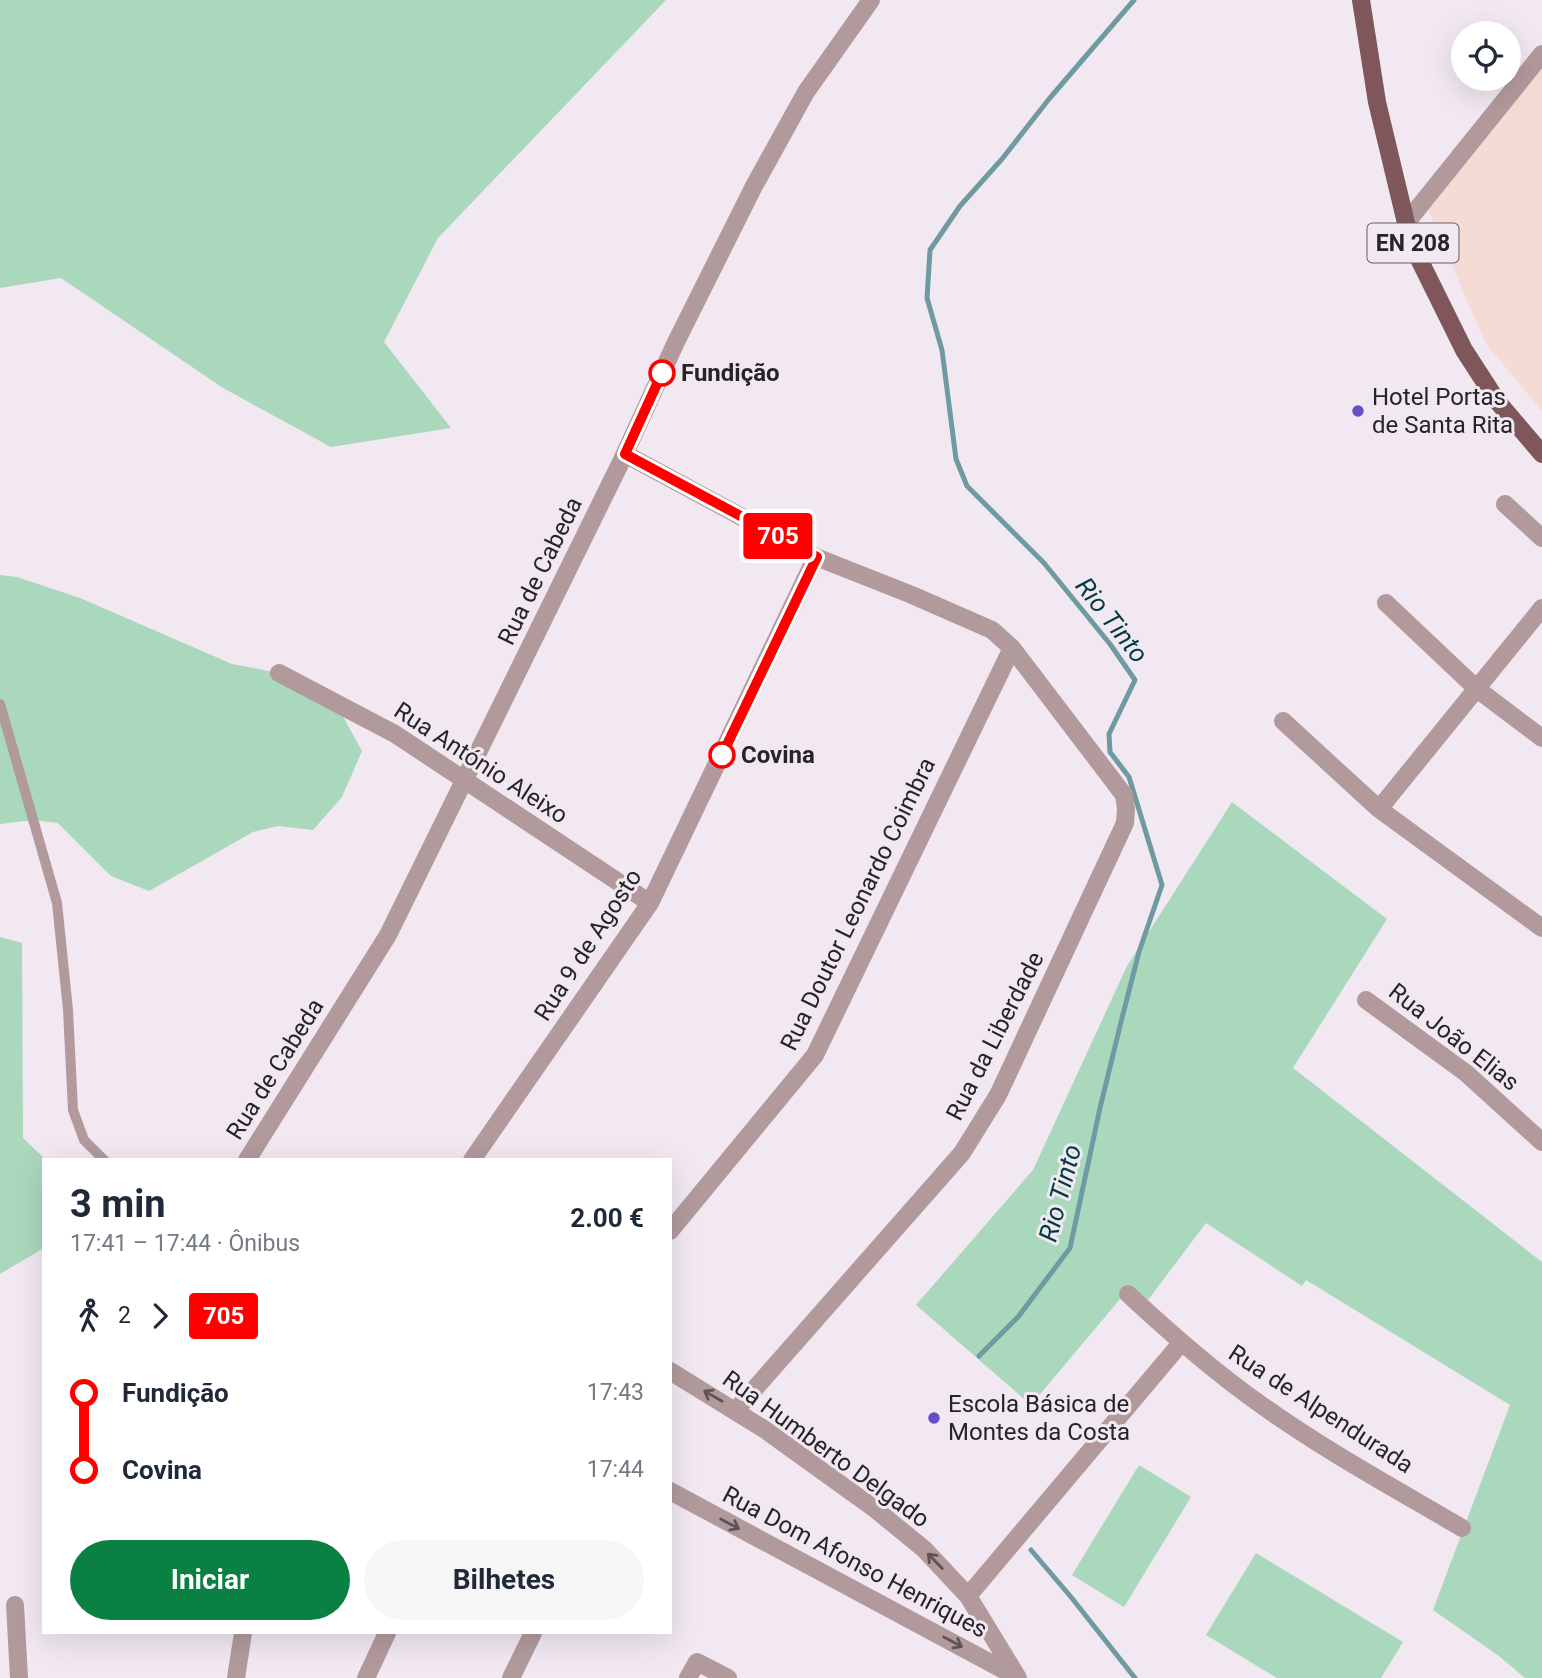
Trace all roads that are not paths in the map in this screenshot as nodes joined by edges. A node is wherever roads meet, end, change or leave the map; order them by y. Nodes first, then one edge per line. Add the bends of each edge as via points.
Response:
1 (871, 0) edge
2 (1361, 0) edge
3 (1542, 54) edge
4 (1405, 223) junction
5 (1542, 453) edge
6 (625, 454) junction
7 (1505, 505) dead end
8 (1542, 538) edge
9 (817, 557) junction
10 (1386, 603) dead end
11 (1542, 608) edge
12 (1012, 648) junction
13 (279, 673) dead end
14 (1477, 690) junction
15 (0, 704) edge
16 (1283, 721) dead end
17 (1542, 738) edge
18 (464, 778) junction
19 (1379, 809) junction
20 (650, 903) junction
21 (1542, 928) edge
22 (1366, 1000) dead end
23 (1542, 1142) edge
24 (102, 1158) edge
25 (248, 1158) edge
26 (473, 1158) edge
27 (672, 1229) edge
28 (1128, 1294) dead end
29 (1181, 1343) junction
30 (672, 1372) edge
31 (736, 1410) junction
32 (672, 1492) edge
33 (1462, 1528) dead end
34 (968, 1596) junction
35 (15, 1605) dead end
36 (243, 1634) edge
37 (387, 1634) edge
38 (533, 1634) edge
39 (1016, 1677) edge
40 (19, 1678) edge
41 (236, 1678) edge
42 (366, 1678) edge
43 (511, 1678) edge
44 (688, 1678) edge
45 (728, 1678) edge

1 - 6 street, Rua de Cabeda via 806,92 754,186
2 - 4 main road, EN 208 via 1377,102
3 - 4 street
4 - 5 main road, EN 208 via 1464,350 1497,401
6 - 9 street, Rua da Liberdade
6 - 18 street, Rua de Cabeda
7 - 8 street
9 - 12 street, Rua da Liberdade via 992,630
9 - 20 street, Rua 9 de Agosto
10 - 14 street
11 - 14 street
12 - 27 street, Rua Doutor Leonardo Coimbra via 815,1055
12 - 31 street, Rua da Liberdade via 1124,795 1125,823 998,1095 962,1153
13 - 18 street, Rua António Aleixo via 395,734
14 - 17 street
14 - 19 street
15 - 24 lane via 57,903 73,1110 84,1140
16 - 19 street
18 - 20 street, Rua António Aleixo
18 - 25 street, Rua de Cabeda via 388,935
19 - 21 street
20 - 26 street, Rua 9 de Agosto
22 - 23 street, Rua João Elias via 1466,1073
28 - 29 street, Rua de Alpendurada
29 - 33 street, Rua de Alpendurada via 1301,1431
29 - 34 street
31 -> 30 street, Rua Humberto Delgado
34 -> 31 street, Rua Humberto Delgado via 923,1549 875,1509
32 -> 39 street, Rua Dom Afonso Henriques
34 - 39 street, Rua Humberto Delgado
35 - 40 street
36 - 41 street
37 - 42 street
38 - 43 street
44 - 45 street via 697,1662

